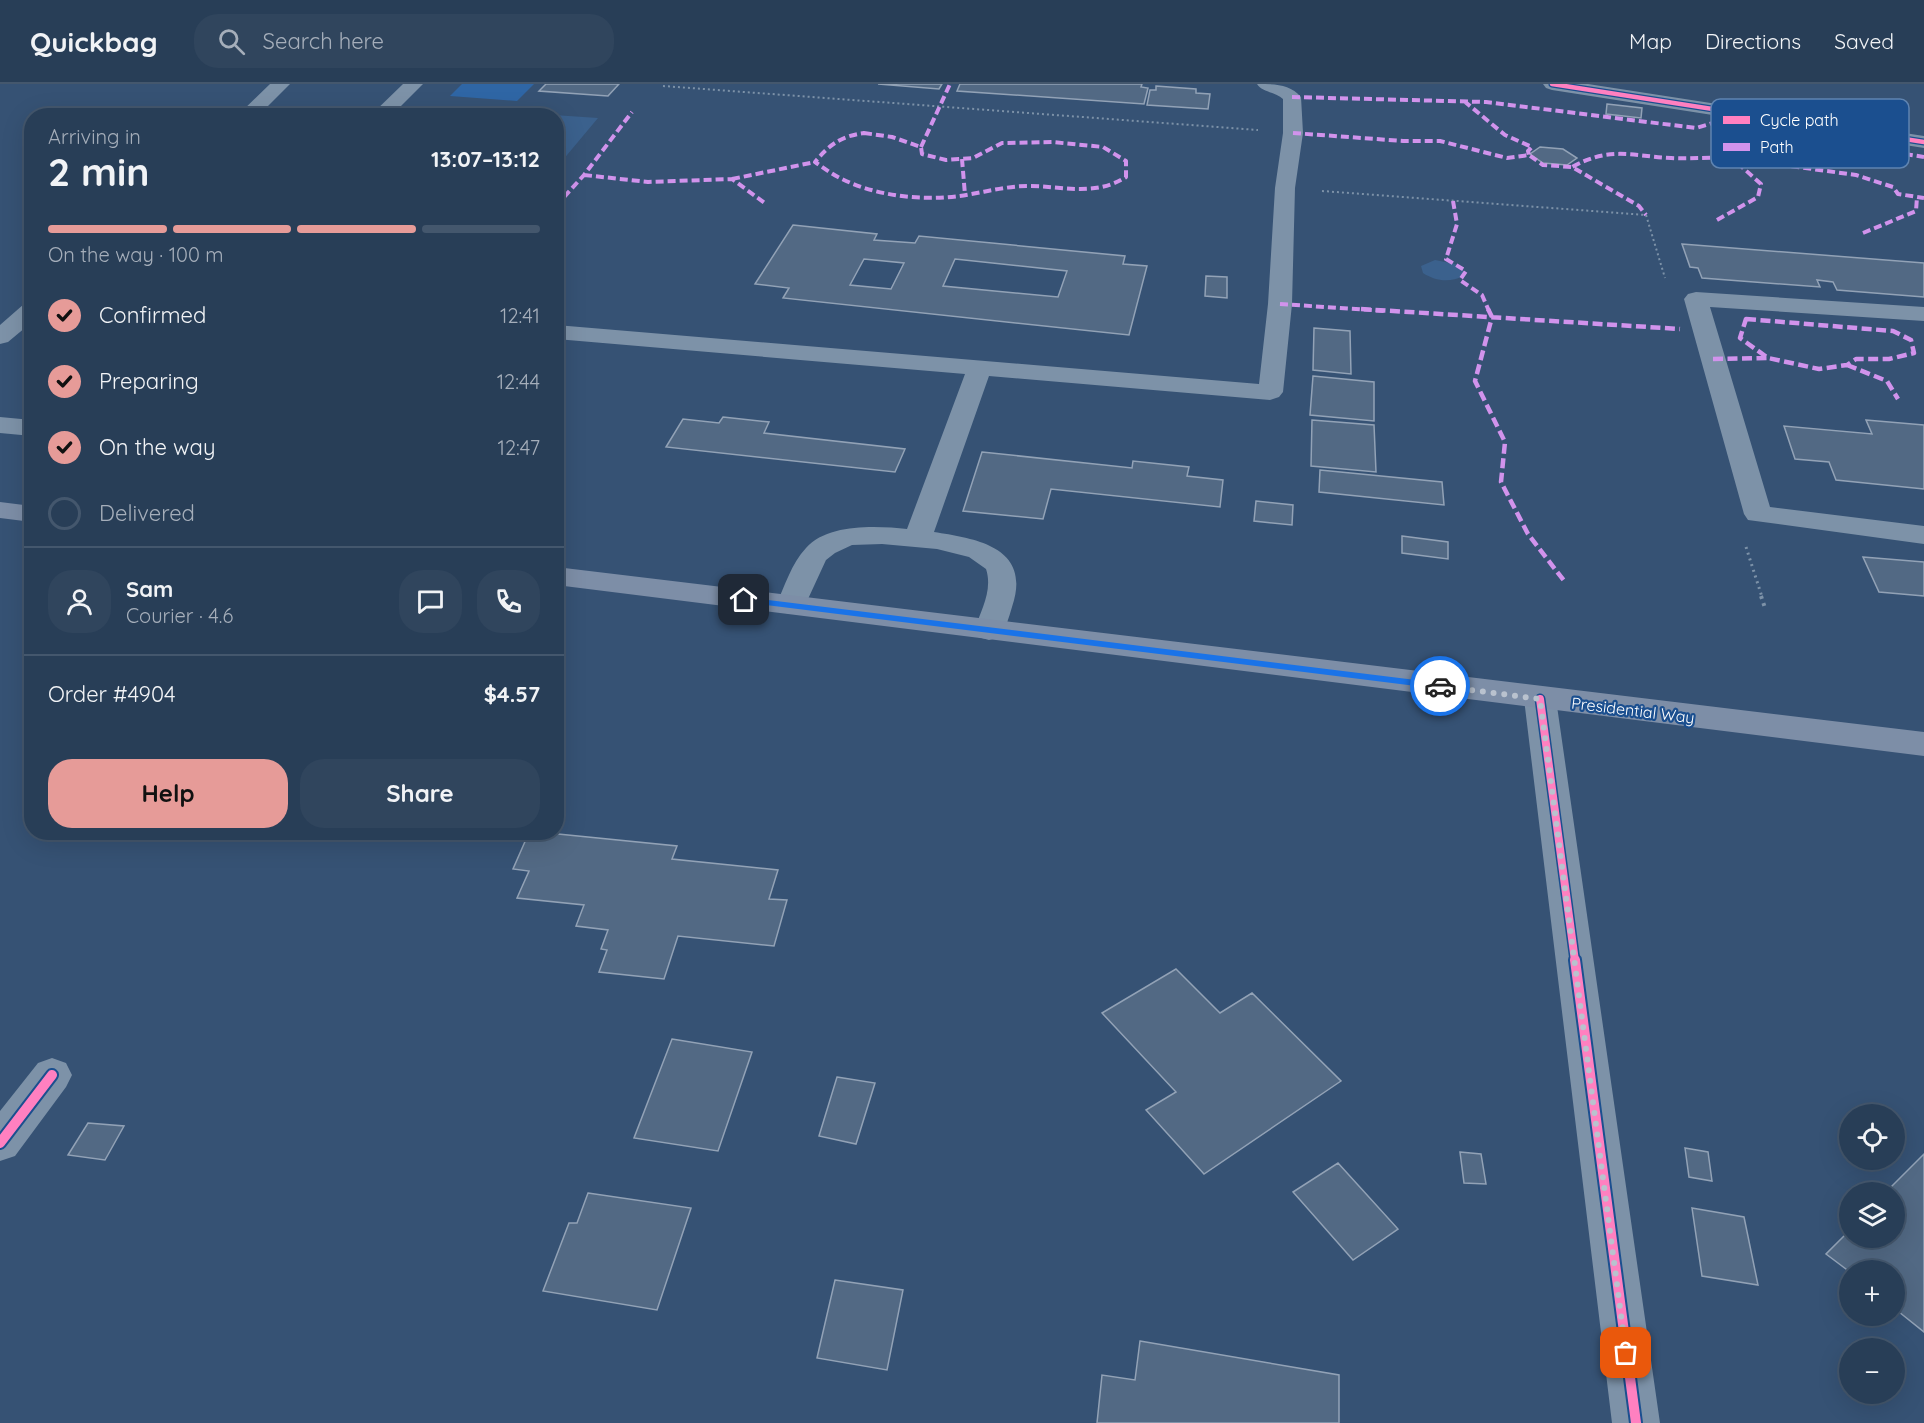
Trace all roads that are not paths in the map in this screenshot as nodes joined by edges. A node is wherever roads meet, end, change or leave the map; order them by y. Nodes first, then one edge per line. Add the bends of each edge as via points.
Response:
1 (281, 84) edge
2 (414, 84) edge
3 (1266, 84) edge
4 (1552, 84) edge
5 (255, 108) edge
6 (388, 108) edge
7 (1711, 109) edge
8 (1909, 140) edge
9 (1924, 142) edge
10 (1924, 314) edge
11 (24, 316) edge
12 (564, 333) edge
13 (0, 338) edge
14 (980, 367) junction
15 (0, 425) edge
16 (24, 427) edge
17 (0, 510) edge
18 (24, 513) edge
19 (1924, 535) edge
20 (917, 540) junction
21 (564, 577) edge
22 (791, 606) junction
23 (989, 630) junction
24 (1540, 699) junction
25 (1924, 744) edge
26 (52, 1076) dead end
27 (0, 1143) edge
28 (1636, 1423) edge

1 - 5 street
2 - 6 street
3 - 14 street via 1292,97 1293,133 1285,188 1280,304 1270,392
4 - 7 street
8 - 9 street
10 - 19 street via 1696,299 1758,514
11 - 13 street
12 - 14 street
14 - 20 street
15 - 16 street
17 - 18 main road
20 - 22 street via 857,535 837,540 810,562
20 - 23 street via 977,550 993,559 1002,572 1002,585
21 - 22 main road, Presidential Way
22 - 23 main road, Presidential Way
23 - 24 main road, Presidential Way
24 - 25 main road, Presidential Way
24 - 28 street
26 - 27 street

